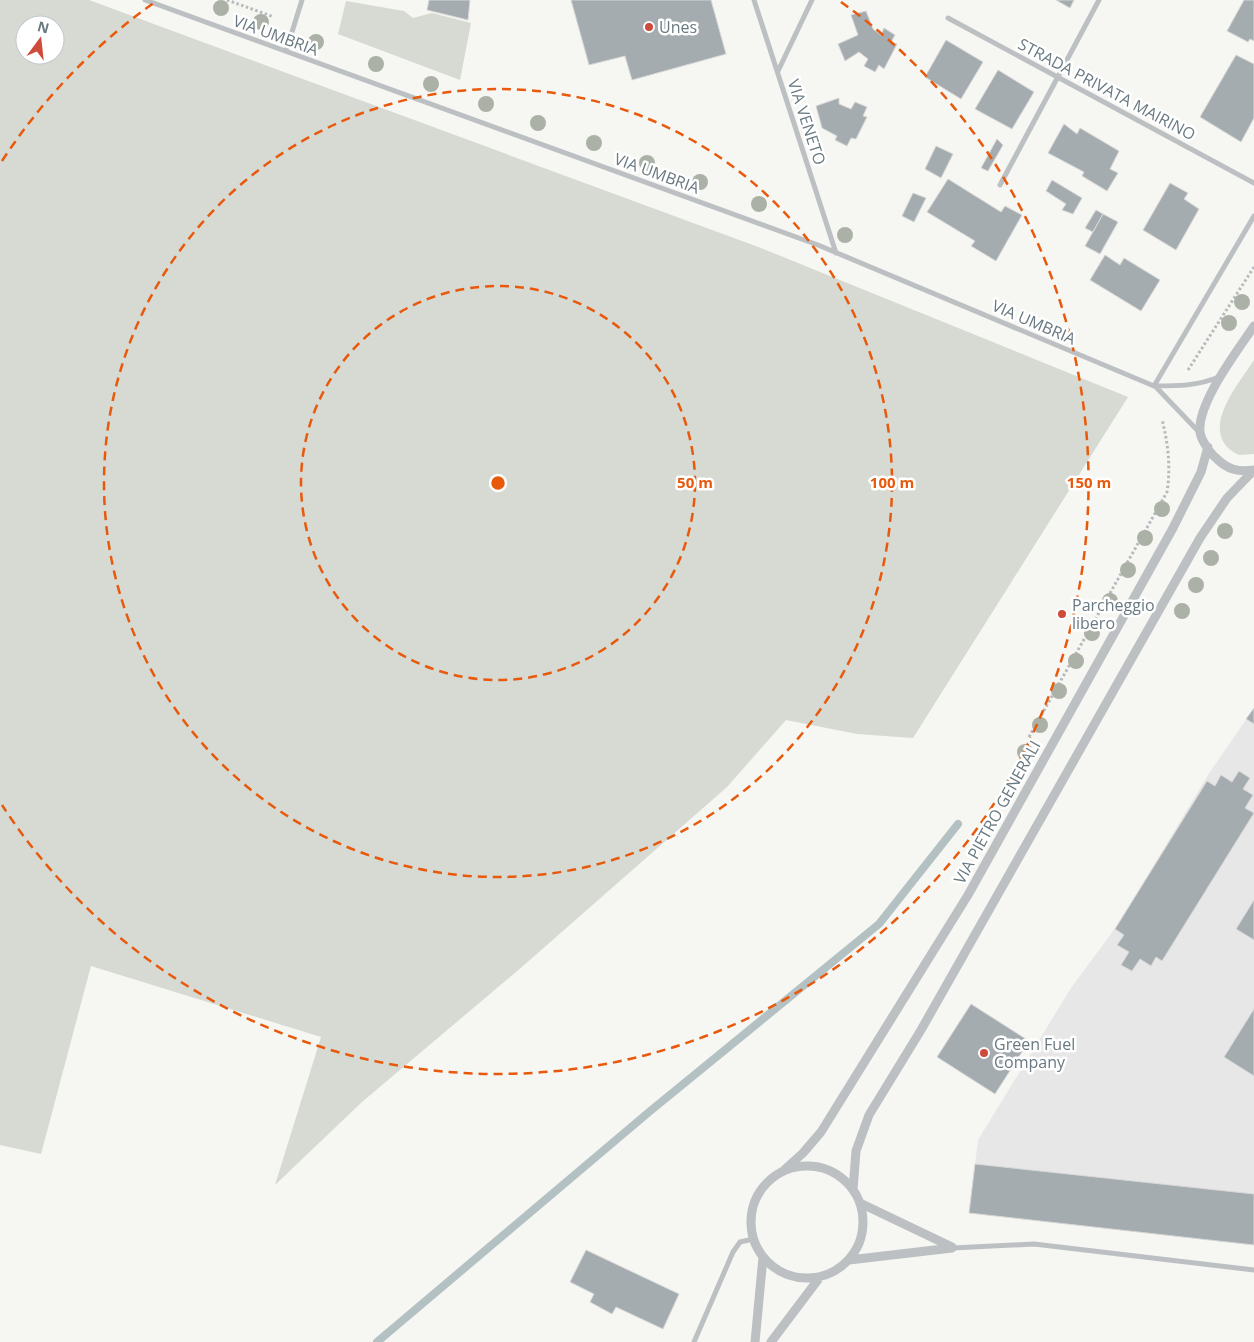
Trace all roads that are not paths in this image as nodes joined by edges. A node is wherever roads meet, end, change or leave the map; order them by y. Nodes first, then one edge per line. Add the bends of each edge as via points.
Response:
1 (145, 0) edge
2 (302, 0) edge
3 (754, 0) edge
4 (812, 0) edge
5 (1099, 0) edge
6 (948, 18) dead end
7 (286, 52) junction
8 (777, 72) junction
9 (1058, 77) junction
10 (1254, 183) edge
11 (1000, 185) dead end
12 (1254, 216) edge
13 (836, 253) junction
14 (1254, 326) edge
15 (1221, 376) junction
16 (1154, 386) junction
17 (1200, 433) junction
18 (1208, 447) junction
19 (1254, 470) edge
20 (782, 1172) junction
21 (853, 1190) junction
22 (860, 1203) junction
23 (753, 1239) junction
24 (952, 1248) junction
25 (763, 1257) junction
26 (849, 1260) junction
27 (1254, 1270) edge
28 (820, 1277) junction
29 (694, 1342) edge
30 (755, 1342) edge
31 (771, 1342) edge

1 - 7 street, VIA UMBRIA
2 - 7 street
3 - 8 street, VIA VENETO
4 - 8 street
5 - 9 street
6 - 9 street, STRADA PRIVATA MAIRINO
7 - 13 street, VIA UMBRIA
8 - 13 street, VIA VENETO
9 - 10 street, STRADA PRIVATA MAIRINO
9 - 11 street
12 - 16 street
13 - 16 street, VIA UMBRIA
14 - 15 street
15 - 16 street via 1187,386
15 - 17 street via 1206,407
16 - 17 street
17 - 18 street
18 - 19 street via 1223,465 1236,471
18 - 20 street, VIA PIETRO GENERALI via 1200,472 1173,528 968,894 821,1132
19 - 21 street via 1227,498 1200,538 869,1115 856,1151
20 - 21 street via 801,1167 820,1168 839,1176
20 - 23 street via 766,1184 755,1200 751,1219
21 - 22 street
22 - 24 street
22 - 26 street via 863,1230
23 - 25 street
23 - 29 street via 740,1242 733,1252
24 - 26 street
24 - 27 street via 1034,1244
25 - 28 street via 788,1275 804,1279
25 - 30 street
26 - 28 street via 836,1271
28 - 31 street

